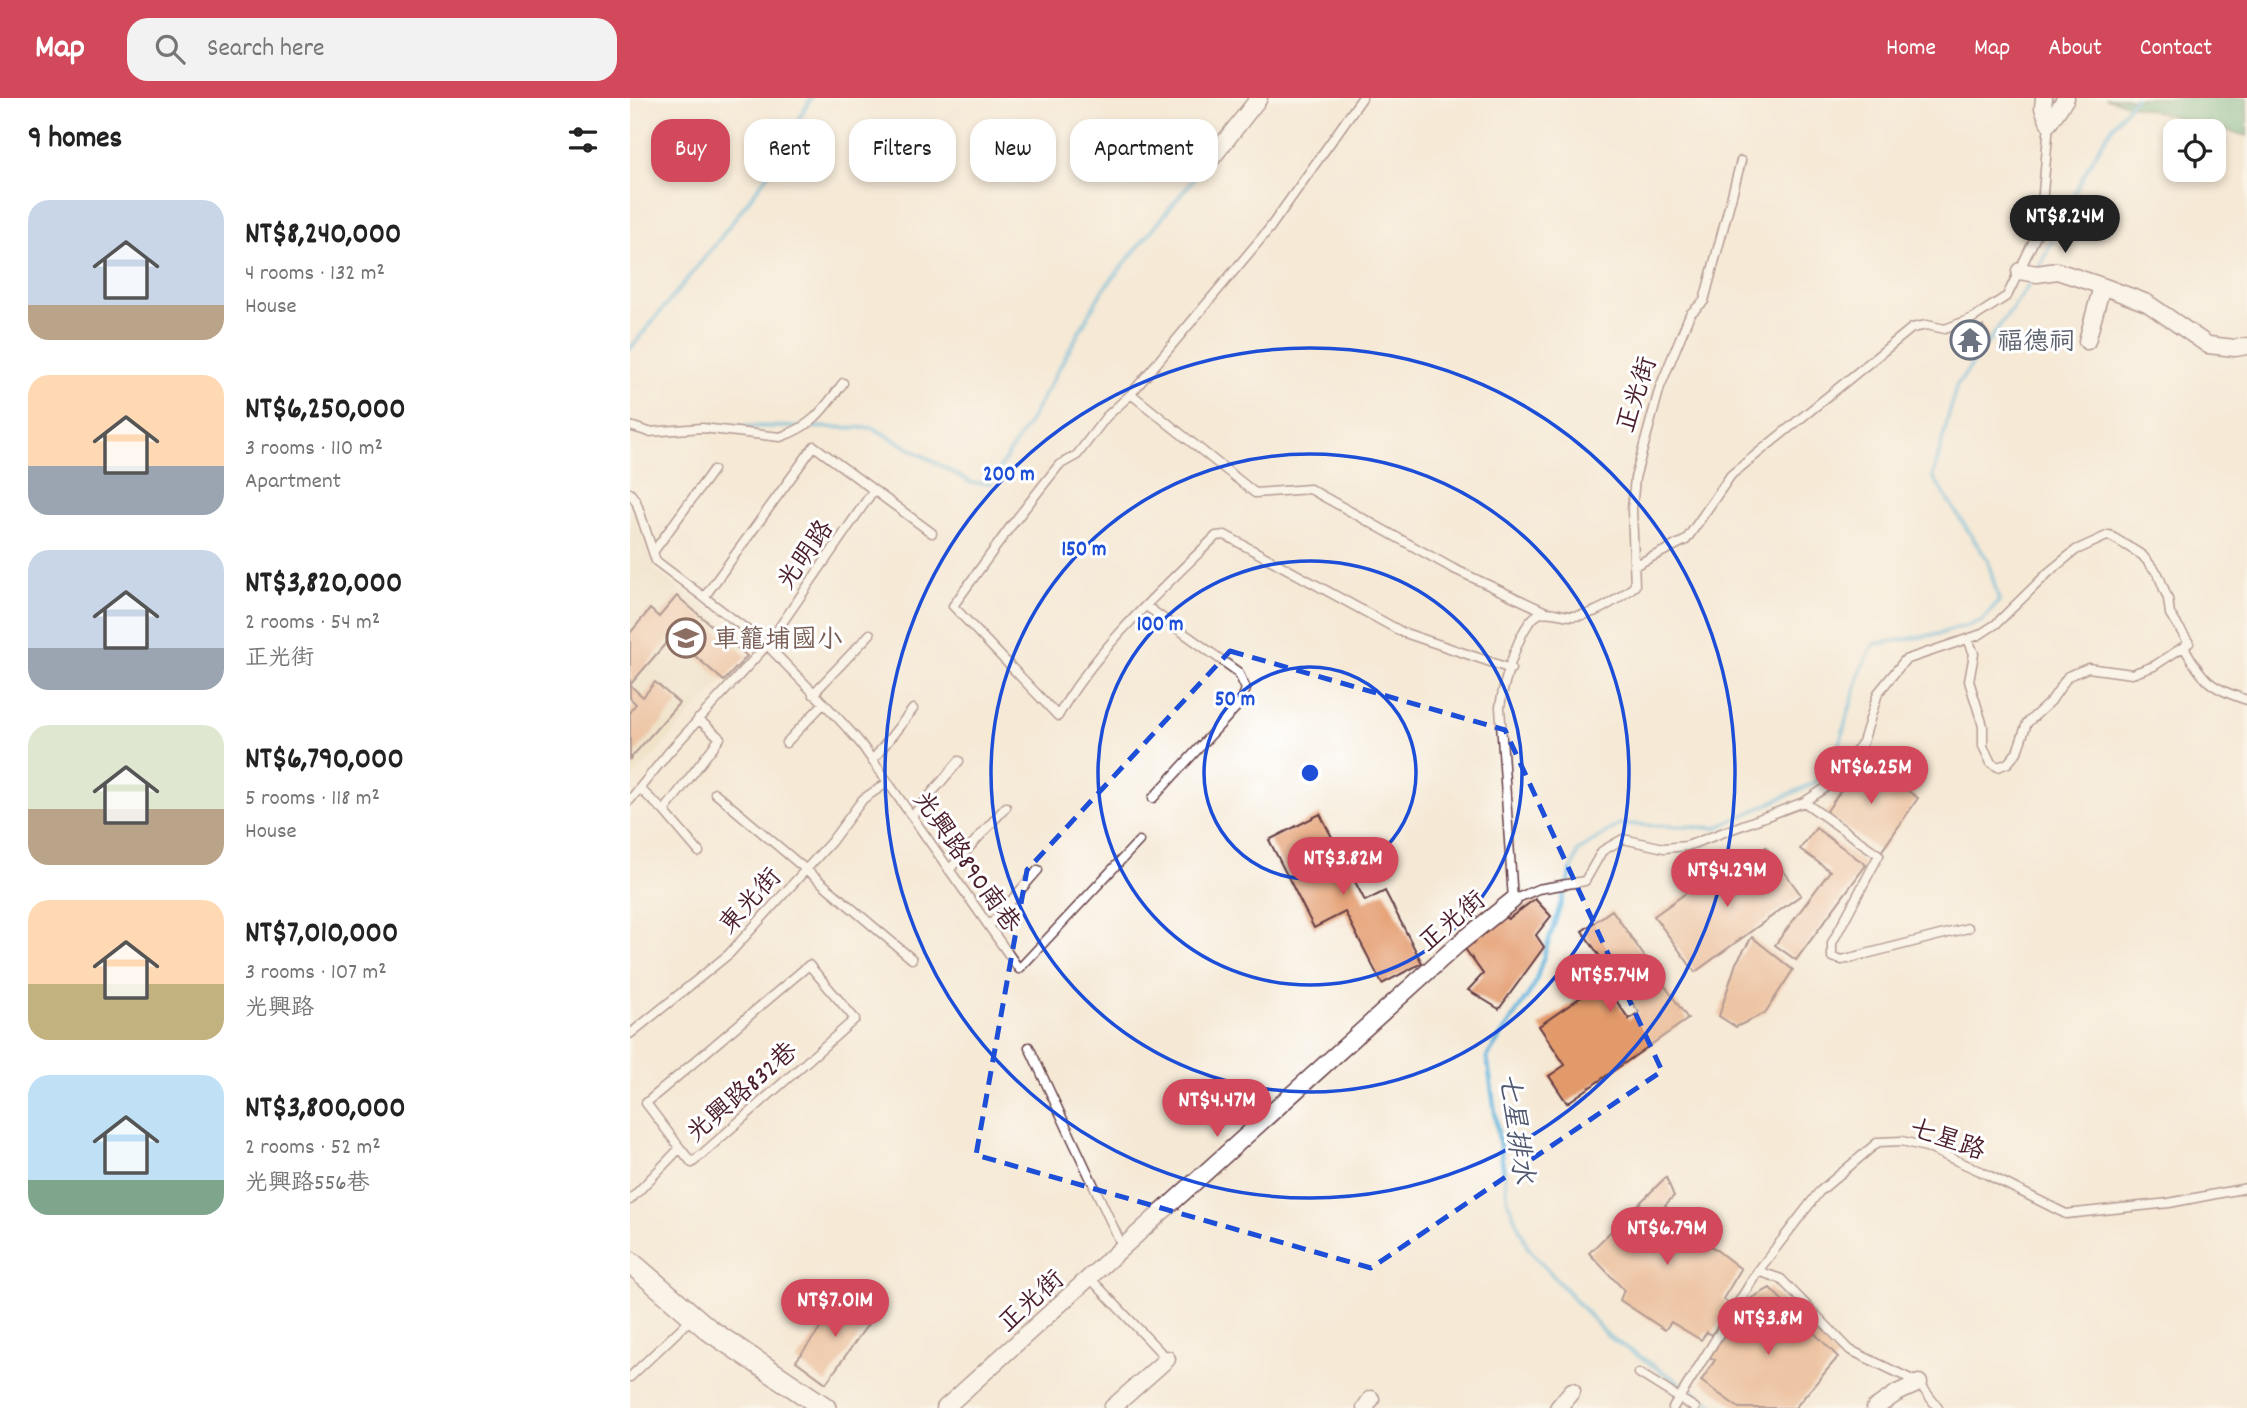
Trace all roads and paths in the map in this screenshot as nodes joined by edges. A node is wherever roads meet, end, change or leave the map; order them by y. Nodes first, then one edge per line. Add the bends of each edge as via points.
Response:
1 (1259, 98) edge
2 (1362, 98) edge
3 (2044, 98) edge
4 (2066, 98) edge
5 (2049, 123) junction
6 (1218, 150) edge
7 (1741, 161) dead end
8 (2020, 271) junction
9 (2102, 286) junction
10 (2087, 341) dead end
11 (2247, 346) edge
12 (843, 383) dead end
13 (1131, 394) junction
14 (630, 426) edge
15 (713, 470) dead end
16 (873, 491) junction
17 (630, 493) edge
18 (932, 533) dead end
19 (654, 551) junction
20 (1634, 566) junction
21 (705, 596) junction
22 (1146, 606) junction
23 (1546, 612) junction
24 (870, 634) dead end
25 (1968, 639) junction
26 (767, 645) junction
27 (2184, 647) junction
28 (1511, 669) junction
29 (813, 694) junction
30 (2247, 700) edge
31 (823, 704) junction
32 (913, 709) dead end
33 (698, 719) junction
34 (786, 743) dead end
35 (872, 761) junction
36 (959, 761) dead end
37 (887, 783) junction
38 (640, 789) junction
39 (715, 793) dead end
40 (1153, 798) dead end
41 (630, 800) edge
42 (1804, 802) junction
43 (1006, 807) dead end
44 (664, 811) junction
45 (912, 816) junction
46 (1139, 841) dead end
47 (699, 852) dead end
48 (805, 869) junction
49 (949, 870) junction
50 (1038, 870) dead end
51 (1513, 900) junction
52 (989, 926) junction
53 (1968, 928) dead end
54 (912, 959) dead end
55 (630, 1034) edge
56 (1029, 1047) dead end
57 (680, 1148) junction
58 (2247, 1188) edge
59 (630, 1200) edge
60 (1123, 1248) junction
61 (630, 1262) edge
62 (1758, 1271) junction
63 (1091, 1279) junction
64 (693, 1317) junction
65 (1167, 1359) joint
66 (1639, 1373) dead end
67 (630, 1377) edge
68 (1919, 1382) junction
69 (1572, 1391) dead end
70 (1682, 1397) junction
71 (825, 1408) edge
72 (945, 1408) edge
73 (1112, 1408) edge
74 (1558, 1408) edge
75 (1673, 1408) edge
76 (1695, 1408) edge
77 (1875, 1408) edge
78 (1938, 1408) edge

1 - 6 street
2 - 13 lane via 1269,229
3 - 5 street
4 - 5 street
5 - 8 lane via 2040,228
7 - 20 lane, 正光街 via 1704,301 1690,314 1660,387 1635,478
8 - 9 street via 2057,271
8 - 20 lane via 2007,296 1973,318 1945,329 1912,328 1731,475 1686,540
9 - 10 street
9 - 11 street via 2147,303 2208,345
12 - 14 lane via 819,416 780,437 702,428 649,432
13 - 22 lane via 1077,455 1059,465 953,606 1058,716 1075,686
13 - 23 lane via 1255,493 1310,489 1452,568
15 - 19 lane
16 - 18 lane, 光明路
16 - 21 lane, 光明路 via 814,446
16 - 26 lane, 光明路
17 - 19 lane
19 - 21 lane via 656,561
20 - 23 lane, 正光街 via 1635,586 1608,606 1572,617
21 - 26 lane
22 - 28 lane via 1216,536 1225,535 1402,632
22 - 40 lane via 1238,672 1247,689 1241,702
23 - 28 lane, 正光街 via 1537,614 1519,636
24 - 29 lane
25 - 27 lane via 1996,624 2076,550 2109,535 2142,555 2158,574 2170,614 2189,643
25 - 27 lane via 1974,654 1969,681 1983,726 1983,746 1998,767 2017,752 2027,723 2051,701 2068,676 2088,668 2132,674
25 - 42 lane via 1905,660 1878,693 1863,742 1830,785
26 - 29 lane, 光興路890南巷
26 - 33 lane, 光明路
27 - 30 lane via 2200,674 2216,689
28 - 51 lane, 正光街 via 1503,684 1500,707
29 - 31 lane, 光興路890南巷
31 - 34 lane
31 - 35 lane, 光興路890南巷
32 - 35 lane
33 - 38 lane, 光明路
33 - 44 lane via 720,738
35 - 37 lane, 光興路890南巷
36 - 45 lane
37 - 45 lane, 光興路890南巷
37 - 48 lane, 東光街 via 863,799
38 - 41 lane, 光明路
38 - 44 lane
39 - 48 lane
42 - 51 lane via 1687,846 1664,848 1623,839 1602,851 1585,881 1538,889
42 - 53 lane via 1879,855 1832,943 1832,957 1842,960
43 - 49 lane
44 - 47 lane
45 - 49 lane, 光興路890南巷
46 - 52 lane, 光興路890南巷 via 1019,969
48 - 54 lane
48 - 55 lane, 東光街 via 729,954
49 - 52 lane, 光興路890南巷
50 - 52 lane
51 - 60 street, 正光街 via 1476,928
56 - 60 lane
57 - 57 lane, 光興路832巷 via 646,1103 809,965 855,1019 692,1163
57 - 59 lane, 光興路832巷
58 - 62 lane, 七星路 via 2169,1203 2066,1214 1926,1147 1902,1140 1878,1142 1819,1192
60 - 63 street, 正光街
61 - 64 main road
62 - 68 lane via 1782,1279 1850,1350
62 - 70 lane, 七星路
63 - 65 lane
63 - 72 street, 正光街
64 - 67 lane
64 - 71 main road
65 - 73 street
66 - 70 lane
68 - 77 street
68 - 78 lane
69 - 74 street
70 - 75 lane, 七星路
70 - 76 lane

